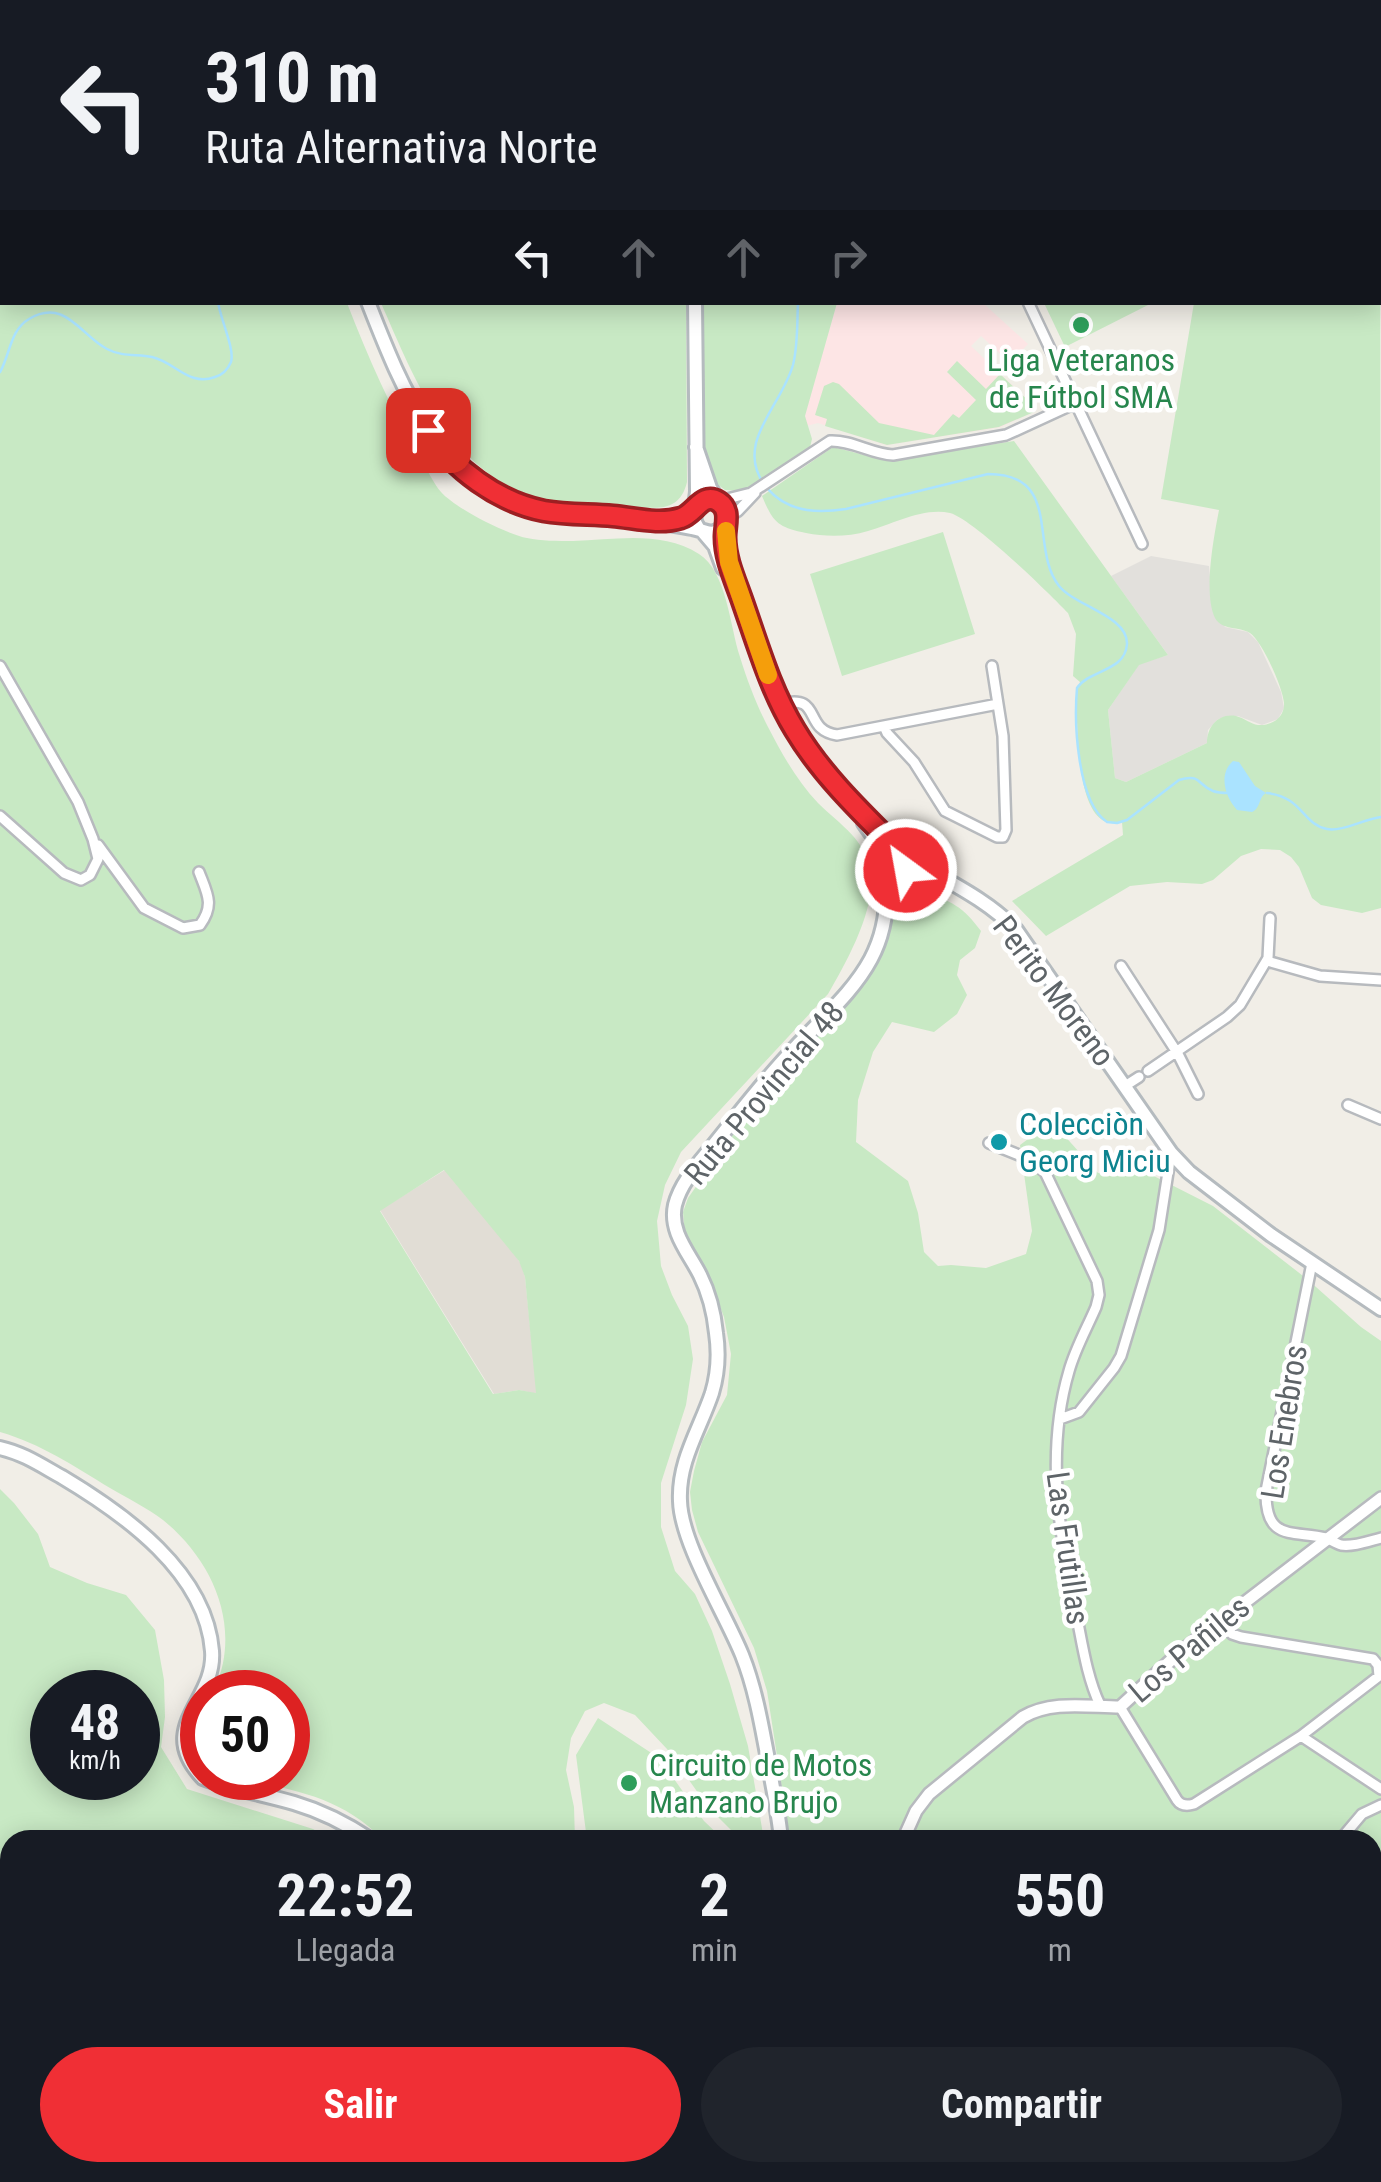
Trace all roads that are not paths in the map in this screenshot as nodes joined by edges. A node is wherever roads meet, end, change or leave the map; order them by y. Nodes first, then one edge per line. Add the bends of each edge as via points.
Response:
1 (369, 305) edge
2 (695, 305) edge
3 (1029, 305) edge
4 (1076, 403) junction
5 (696, 442) junction
6 (758, 489) junction
7 (718, 501) junction
8 (695, 508) junction
9 (727, 519) junction
10 (656, 522) junction
11 (701, 531) junction
12 (1142, 544) dead end
13 (0, 666) edge
14 (992, 666) dead end
15 (998, 704) junction
16 (778, 706) junction
17 (880, 727) junction
18 (0, 816) edge
19 (93, 839) junction
20 (884, 866) junction
21 (904, 866) junction
22 (199, 872) dead end
23 (1270, 918) dead end
24 (884, 921) junction
25 (1267, 961) junction
26 (1121, 966) dead end
27 (1381, 980) edge
28 (1176, 1052) junction
29 (1125, 1086) junction
30 (1198, 1094) dead end
31 (1348, 1105) dead end
32 (1381, 1119) edge
33 (988, 1143) dead end
34 (1171, 1153) junction
35 (1312, 1263) junction
36 (1381, 1309) edge
37 (1060, 1419) junction
38 (0, 1448) edge
39 (1381, 1498) edge
40 (1327, 1538) junction
41 (1381, 1538) edge
42 (1220, 1621) junction
43 (1380, 1669) edge
44 (210, 1670) edge
45 (1100, 1705) junction
46 (1120, 1707) junction
47 (1301, 1736) junction
48 (1381, 1790) edge
49 (280, 1800) edge
50 (1381, 1805) edge
51 (356, 1830) edge
52 (780, 1830) edge
53 (907, 1830) edge
54 (1348, 1830) edge

1 - 10 main road via 428,430 470,475 535,508
2 - 5 main road, Ruta Provincial 48
3 - 4 street
4 - 6 street via 1006,436 892,455 830,441
4 - 12 street
5 - 7 main road, Ruta Provincial 48
5 - 8 main road, Ruta Provincial 48
6 - 7 street
6 - 9 street
7 - 8 main road
7 - 9 main road, Ruta Provincial 48
8 - 10 main road
8 - 11 main road, Ruta Provincial 48
9 - 11 main road via 717,532
9 - 16 main road, Ruta Provincial 48 via 729,562
10 - 11 main road
11 - 16 main road, Ruta Provincial 48 via 718,552
13 - 19 street
14 - 15 street
15 - 17 street
15 - 17 street via 1006,830 1001,838 946,810
16 - 17 street via 803,703 820,728 833,734
16 - 20 main road, Ruta Provincial 48 via 811,764 873,834
16 - 21 main road, Ruta Provincial 48
18 - 19 street via 64,873 81,880 98,858
19 - 22 street via 144,908 183,928 200,925 208,914
20 - 21 main road via 890,875
20 - 21 main road via 891,853
20 - 24 main road, Ruta Provincial 48
21 - 24 main road, Ruta Provincial 48
21 - 29 main road, Perito Moreno via 983,901 1016,930
23 - 25 street
24 - 52 main road, Ruta Provincial 48 via 859,979 724,1132 674,1208 678,1236 709,1297 718,1350 714,1390 688,1449 680,1502 751,1679
25 - 27 street via 1320,976
25 - 28 street via 1237,1008
26 - 28 street
28 - 29 street
28 - 30 street
29 - 34 main road, Perito Moreno
31 - 32 street
33 - 37 street, Las Frutillas via 1044,1172 1098,1281
34 - 35 main road, Perito Moreno
34 - 37 street via 1159,1230 1120,1356 1080,1412
35 - 36 main road, Perito Moreno
35 - 40 street, Los Enebros via 1266,1502 1284,1532
37 - 45 street, Las Frutillas via 1055,1472 1068,1572
38 - 44 main road via 105,1503 164,1552 202,1613 212,1647
39 - 40 street, Los Pañiles
40 - 41 street via 1347,1545
40 - 42 street, Los Pañiles
42 - 43 street via 1241,1638 1369,1658
42 - 46 street, Los Pañiles
43 - 47 street via 1377,1679
45 - 46 street, Los Pañiles
45 - 53 street, Los Pañiles via 1045,1708 1022,1717 928,1794
46 - 47 street via 1184,1805
47 - 48 street
49 - 51 main road
50 - 54 street

